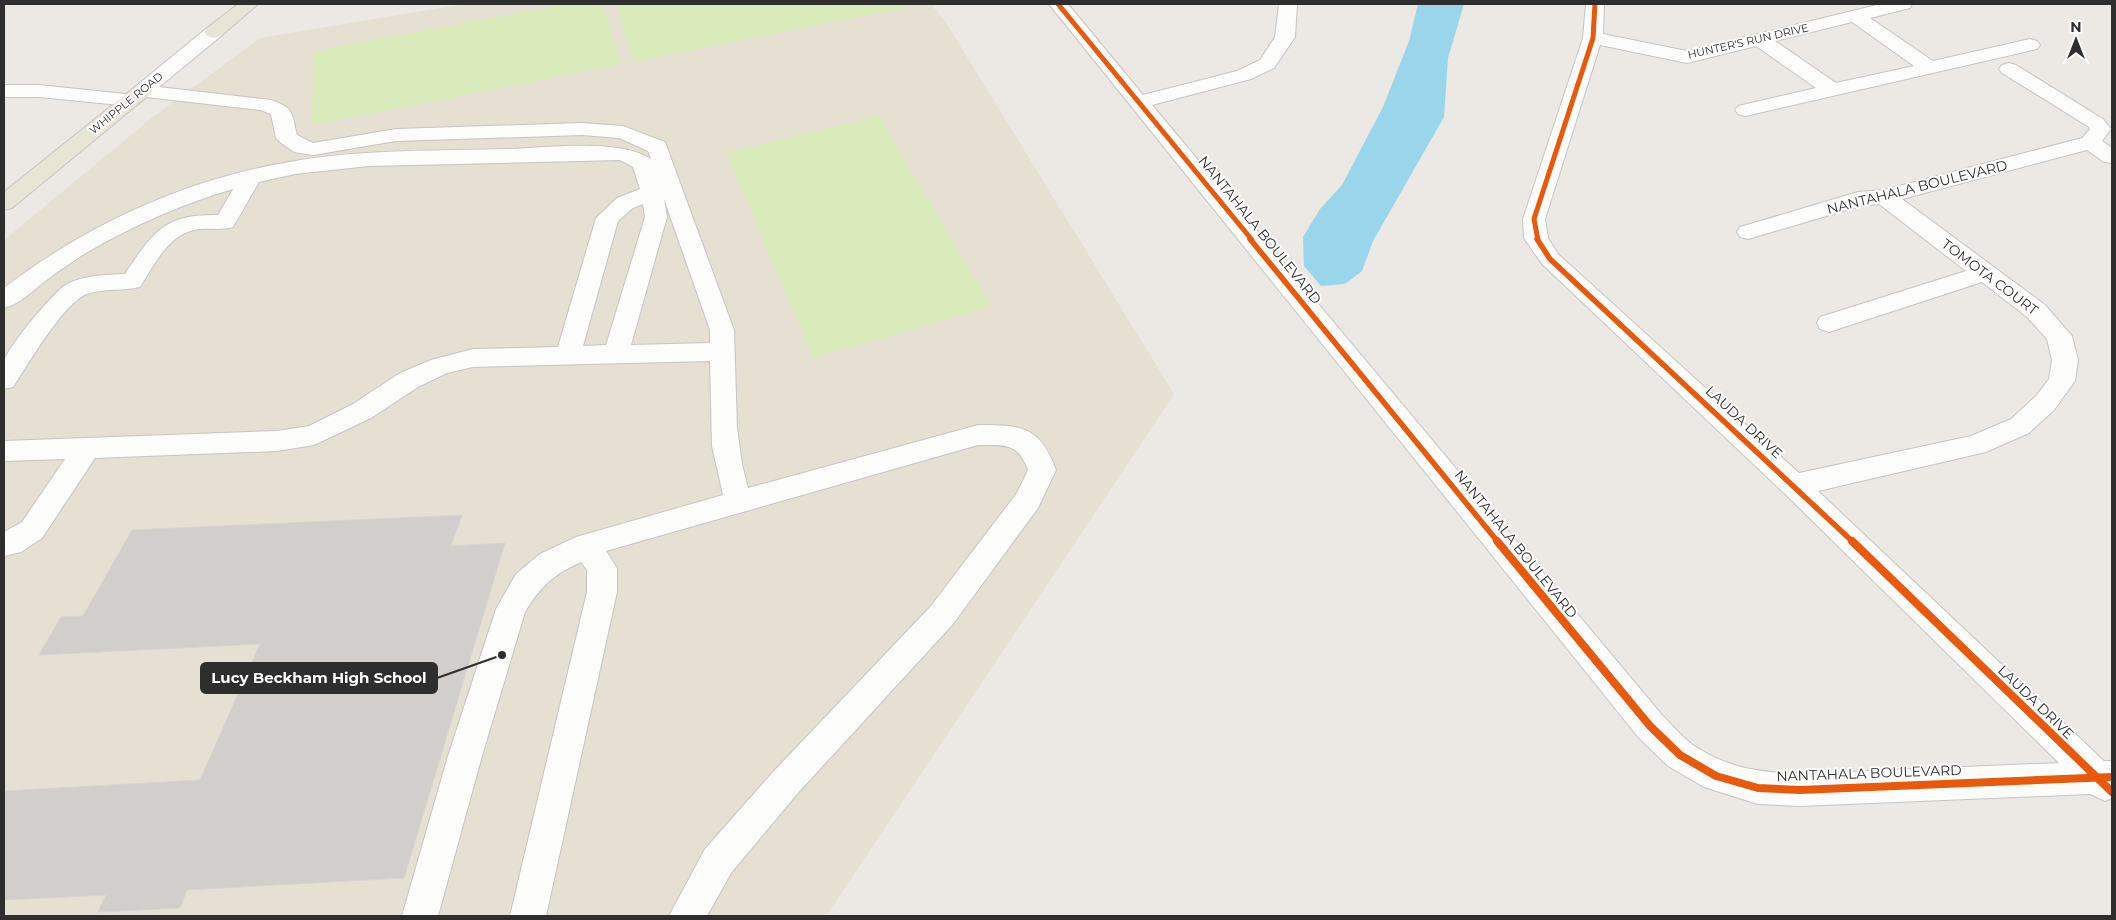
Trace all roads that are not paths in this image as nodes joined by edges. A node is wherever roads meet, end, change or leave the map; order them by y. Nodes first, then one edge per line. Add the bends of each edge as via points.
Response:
1 (249, 4) edge
2 (1058, 4) edge
3 (1288, 4) edge
4 (1595, 4) edge
5 (1903, 4) edge
6 (1877, 6) edge
7 (1854, 15) junction
8 (214, 32) joint
9 (1593, 38) junction
10 (1759, 39) junction
11 (2030, 45) dead end
12 (1930, 68) junction
13 (2009, 69) dead end
14 (1832, 90) junction
15 (4, 91) edge
16 (136, 95) junction
17 (1139, 102) junction
18 (1745, 110) dead end
19 (2090, 142) junction
20 (2112, 156) edge
21 (250, 178) junction
22 (652, 192) junction
23 (1884, 197) junction
24 (4, 203) edge
25 (1748, 232) dead end
26 (1985, 273) junction
27 (4, 300) edge
28 (1829, 323) dead end
29 (723, 352) junction
30 (616, 354) junction
31 (568, 355) junction
32 (4, 380) edge
33 (87, 448) junction
34 (4, 451) edge
35 (1794, 485) junction
36 (739, 501) junction
37 (4, 544) edge
38 (586, 545) junction
39 (2107, 782) edge
40 (420, 916) edge
41 (528, 916) edge
42 (687, 916) edge

1 - 8 main road, WHIPPLE ROAD
2 - 17 street, NANTAHALA BOULEVARD
3 - 17 street via 1285,37 1267,64 1244,75
4 - 9 street, LAUDA DRIVE
5 - 6 street, HUNTER'S RUN DRIVE
6 - 7 street, HUNTER'S RUN DRIVE
7 - 10 street, HUNTER'S RUN DRIVE
7 - 12 street
8 - 16 street, WHIPPLE ROAD
9 - 10 street, HUNTER'S RUN DRIVE via 1687,57
9 - 35 street, LAUDA DRIVE via 1534,219 1536,238 1550,259
10 - 14 street
11 - 12 street
12 - 14 street
13 - 19 street via 2096,123 2101,129
14 - 18 street
15 - 16 street
16 - 24 main road, WHIPPLE ROAD
16 - 29 street via 264,104 282,110 286,138 313,149 396,135 582,129 623,132 657,147 722,330
17 - 39 street, NANTAHALA BOULEVARD via 1619,690 1680,755 1716,776 1758,788 1783,790
19 - 20 street
19 - 23 street, NANTAHALA BOULEVARD
21 - 22 street via 339,162 620,154 643,164
21 - 27 street via 176,201 101,234 26,281
21 - 32 street via 225,222 191,223 173,229 161,238 132,282 94,284 75,290 61,303
22 - 30 street via 656,217
22 - 31 street via 624,204 607,218
23 - 25 street, NANTAHALA BOULEVARD via 1858,199
23 - 26 street, TOMOTA COURT
26 - 28 street
26 - 35 street, TOMOTA COURT via 2036,311 2059,336 2065,360 2062,381 2045,403 2020,426 1976,445
29 - 30 street
29 - 36 street via 722,436 730,479
30 - 31 street
31 - 33 street via 473,358 440,366 409,380 362,411 314,435 277,441
33 - 34 street
33 - 37 street via 32,530 11,544
35 - 39 street, LAUDA DRIVE
36 - 38 street
36 - 42 street via 978,435 1008,435 1027,442 1037,453 1042,470 1028,500 942,615 785,782 718,861
38 - 40 street via 550,563 528,583 510,609
38 - 41 street via 602,568 602,592

